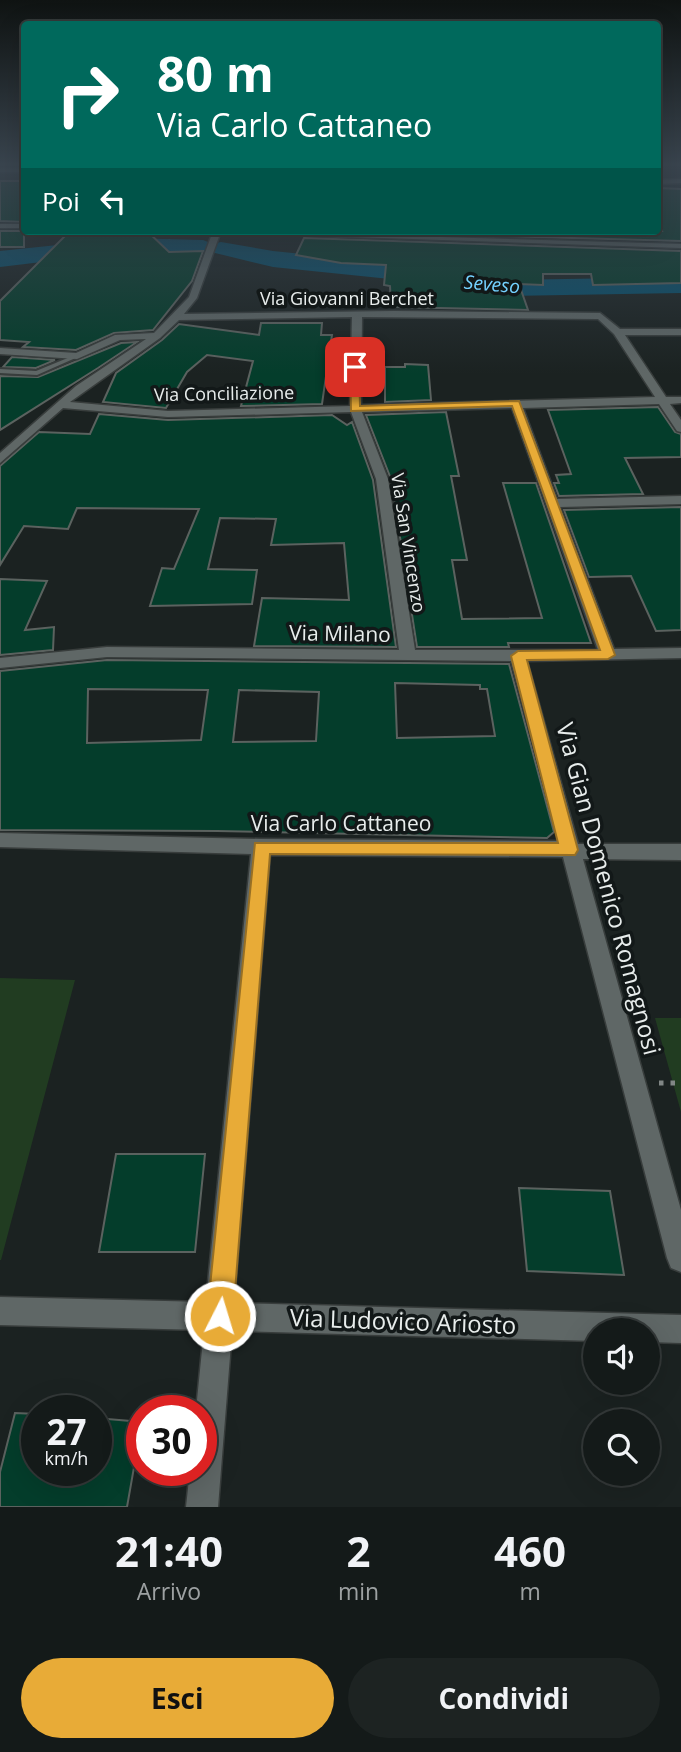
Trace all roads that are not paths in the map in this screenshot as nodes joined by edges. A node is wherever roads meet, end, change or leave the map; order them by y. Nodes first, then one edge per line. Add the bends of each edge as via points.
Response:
1 (216, 235) edge
2 (508, 235) edge
3 (593, 235) edge
4 (595, 243) junction
5 (681, 246) edge
6 (357, 314) junction
7 (177, 317) junction
8 (618, 332) junction
9 (681, 332) edge
10 (157, 337) junction
11 (0, 351) edge
12 (77, 356) junction
13 (0, 371) edge
14 (661, 400) junction
15 (681, 400) edge
16 (516, 403) junction
17 (61, 405) junction
18 (355, 409) junction
19 (681, 429) edge
20 (0, 459) edge
21 (681, 500) edge
22 (552, 503) junction
23 (681, 653) edge
24 (608, 655) junction
25 (408, 656) junction
26 (518, 656) junction
27 (0, 663) edge
28 (0, 840) edge
29 (261, 847) junction
30 (569, 850) junction
31 (681, 852) edge
32 (681, 1258) edge
33 (0, 1311) edge
34 (220, 1316) junction
35 (681, 1329) edge
36 (202, 1507) edge

1 - 7 street via 193,298
2 - 4 street
3 - 4 street
4 - 5 street
6 - 7 street, Via Giovanni Berchet
6 - 8 street, Via Giovanni Berchet via 600,316
6 - 18 street, Via San Vincenzo
7 - 10 street
8 - 9 street
8 - 14 street
10 - 12 street via 118,337
10 - 17 street
11 - 12 street
12 - 13 lane via 37,373
14 - 15 street, Via Conciliazione
14 - 16 street, Via Conciliazione
14 - 19 street
16 - 18 street, Via Conciliazione
16 - 22 street
17 - 18 street, Via Conciliazione via 161,414
17 - 20 street
18 - 25 street, Via San Vincenzo via 382,479
21 - 22 street
22 - 24 street
23 - 24 street, Via Milano
24 - 26 street, Via Milano
25 - 26 street, Via Milano
25 - 27 street, Via Milano via 107,652
26 - 30 street, Via Gian Domenico Romagnosi
28 - 29 street, Via Carlo Cattaneo
29 - 30 street, Via Carlo Cattaneo
29 - 34 street
30 - 31 street, Via Carlo Cattaneo
30 - 32 street, Via Gian Domenico Romagnosi
33 - 34 street, Via Ludovico Ariosto
34 - 35 street, Via Ludovico Ariosto
34 - 36 street

